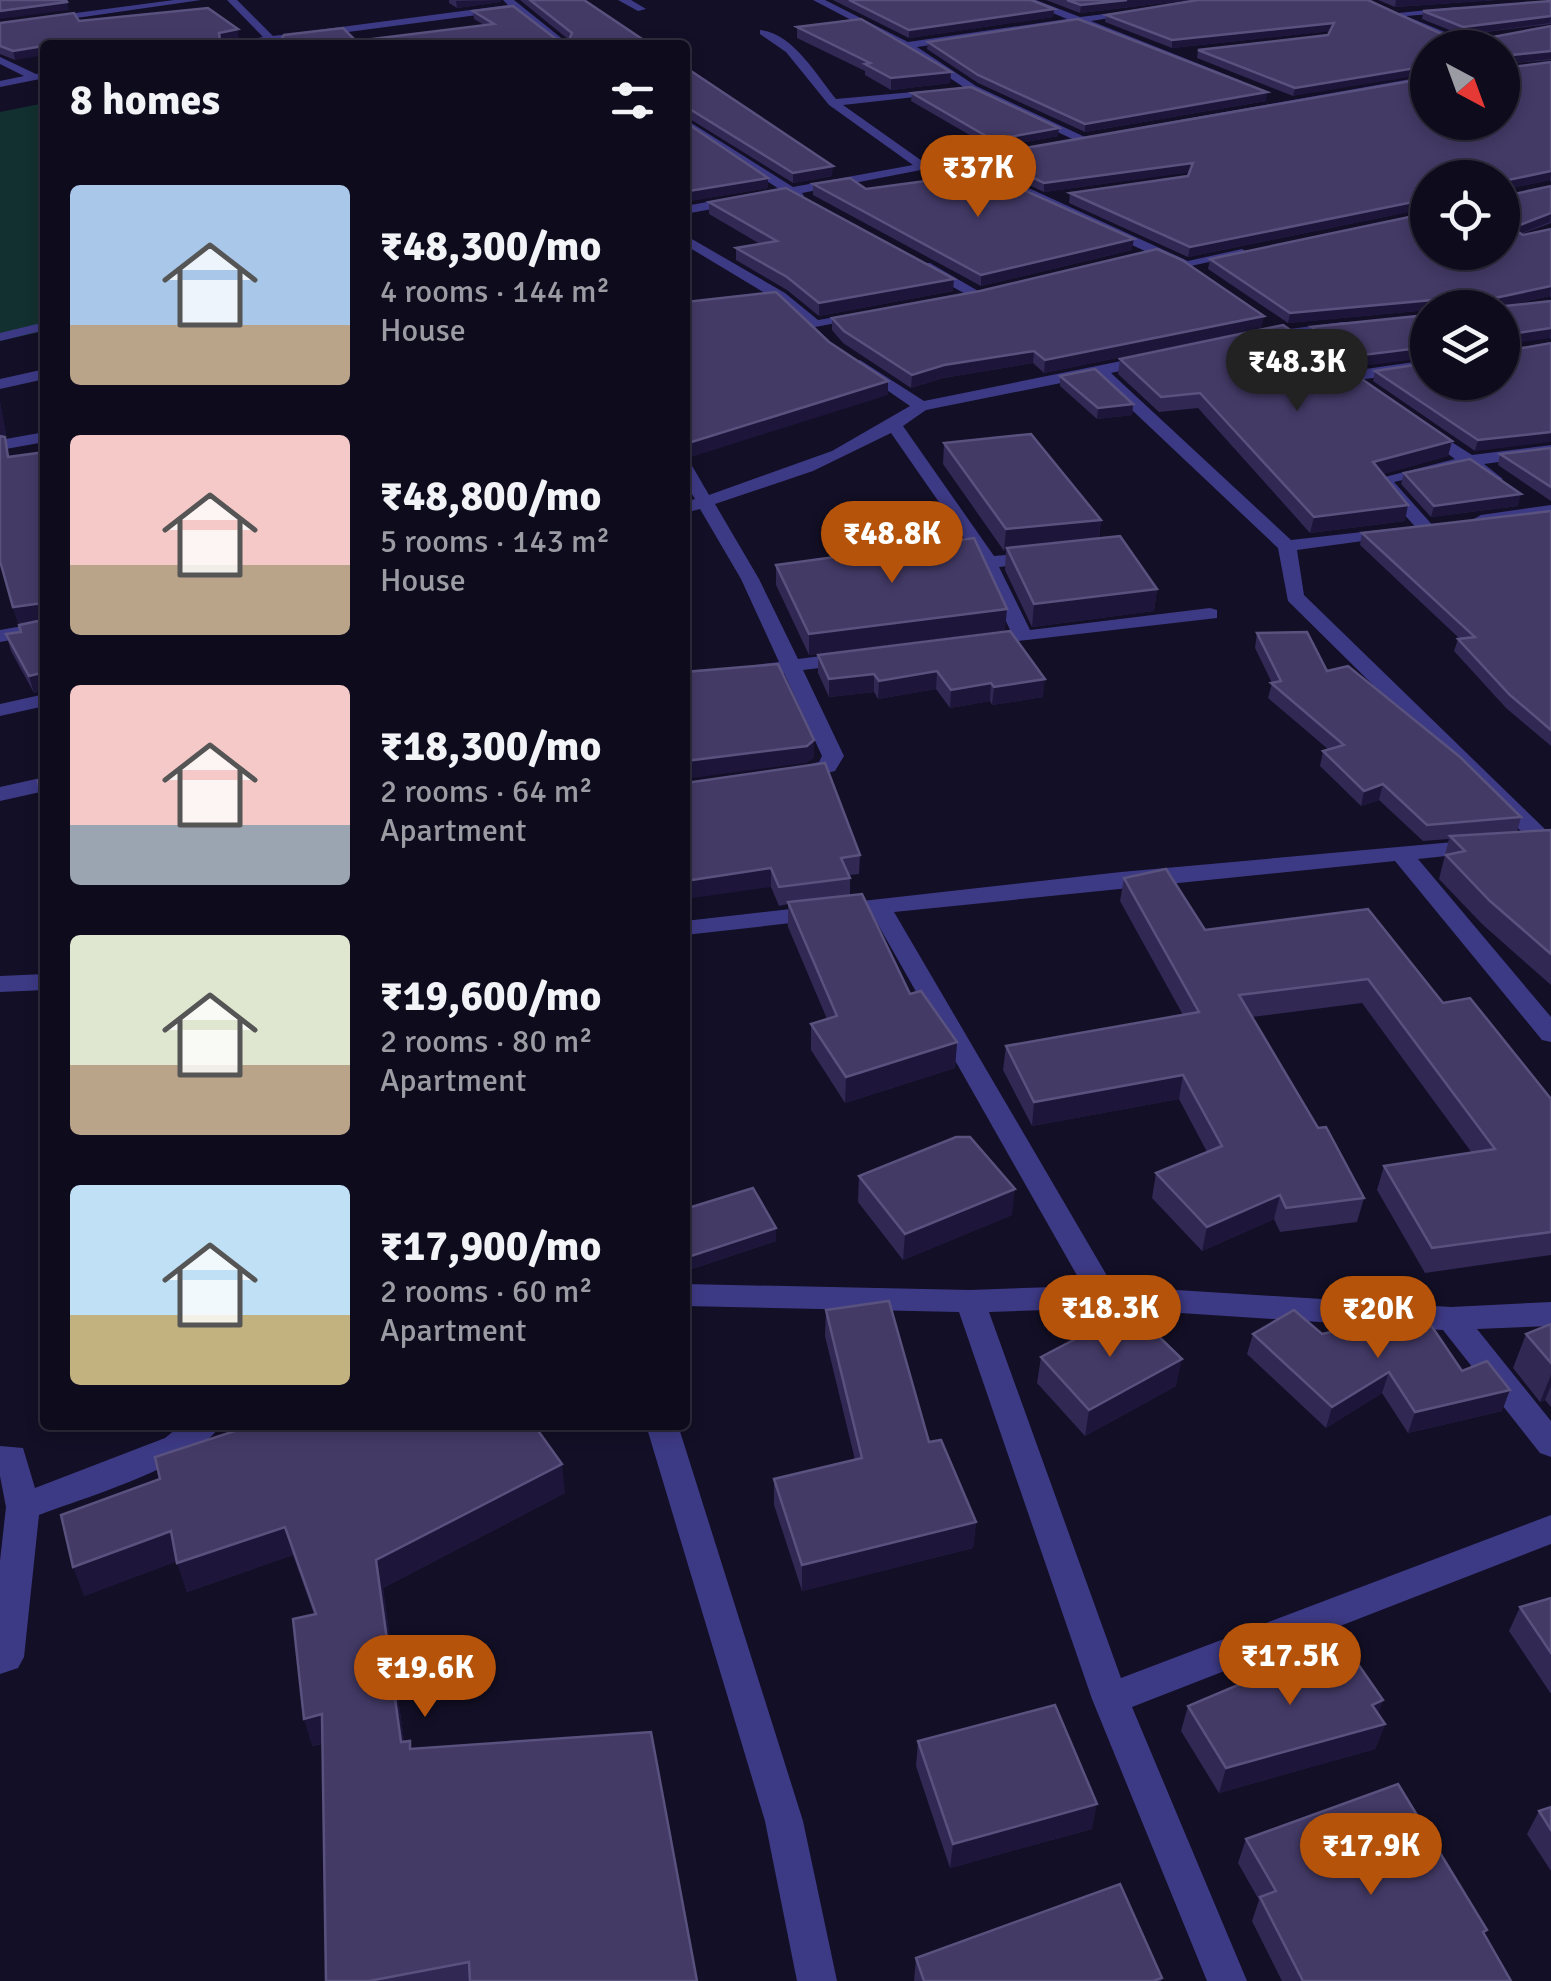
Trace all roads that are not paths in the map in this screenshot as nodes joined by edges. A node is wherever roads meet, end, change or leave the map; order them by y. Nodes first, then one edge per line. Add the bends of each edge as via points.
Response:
1 (196, 0) edge
2 (232, 0) edge
3 (623, 0) edge
4 (1028, 0) edge
5 (1216, 0) edge
6 (158, 2) edge
7 (823, 2) edge
8 (843, 2) edge
9 (1178, 2) edge
10 (512, 3) edge
11 (1376, 7) edge
12 (1472, 8) edge
13 (642, 9) dead end
14 (16, 13) edge
15 (1393, 14) junction
16 (1074, 18) junction
17 (29, 22) junction
18 (0, 26) edge
19 (1434, 30) edge
20 (764, 32) dead end
21 (272, 40) edge
22 (286, 40) edge
23 (559, 40) edge
24 (908, 45) junction
25 (1190, 52) edge
26 (1170, 55) junction
27 (0, 60) edge
28 (40, 76) edge
29 (1410, 82) edge
30 (0, 84) edge
31 (972, 88) junction
32 (1255, 88) edge
33 (1272, 95) edge
34 (1289, 102) junction
35 (834, 103) junction
36 (690, 125) edge
37 (1134, 130) edge
38 (1098, 136) edge
39 (1081, 139) junction
40 (1063, 142) edge
41 (1028, 149) edge
42 (954, 161) junction
43 (924, 168) junction
44 (790, 192) junction
45 (1081, 194) edge
46 (1046, 199) junction
47 (807, 201) edge
48 (690, 209) edge
49 (690, 241) edge
50 (1261, 249) edge
51 (1159, 251) junction
52 (909, 257) edge
53 (1123, 260) edge
54 (1187, 264) junction
55 (1202, 276) edge
56 (996, 290) edge
57 (978, 295) junction
58 (780, 296) junction
59 (960, 298) edge
60 (761, 299) edge
61 (887, 312) edge
62 (1265, 321) edge
63 (1354, 325) edge
64 (40, 327) edge
65 (1281, 332) junction
66 (0, 337) edge
67 (1245, 340) edge
68 (1297, 344) edge
69 (1172, 356) edge
70 (852, 360) edge
71 (1329, 366) edge
72 (1410, 368) edge
73 (1100, 371) junction
74 (40, 375) edge
75 (1346, 377) junction
76 (0, 384) edge
77 (1375, 394) edge
78 (921, 406) junction
79 (1405, 415) edge
80 (895, 426) junction
81 (40, 438) edge
82 (0, 445) edge
83 (1551, 450) edge
84 (1467, 461) junction
85 (690, 475) edge
86 (708, 501) junction
87 (690, 506) edge
88 (1549, 512) edge
89 (1443, 525) junction
90 (1287, 546) junction
91 (1062, 554) edge
92 (985, 555) junction
93 (922, 556) edge
94 (1210, 614) dead end
95 (40, 629) edge
96 (0, 636) edge
97 (1024, 637) junction
98 (966, 644) edge
99 (870, 656) edge
100 (794, 665) junction
101 (690, 679) edge
102 (40, 701) edge
103 (0, 710) edge
104 (776, 778) edge
105 (40, 785) edge
106 (0, 794) edge
107 (1547, 841) edge
108 (1402, 855) junction
109 (878, 904) junction
110 (690, 927) edge
111 (40, 982) edge
112 (0, 984) edge
113 (1551, 1034) edge
114 (690, 1295) edge
115 (1104, 1297) junction
116 (970, 1301) junction
117 (1551, 1314) edge
118 (1451, 1319) junction
119 (198, 1430) edge
120 (664, 1430) edge
121 (1551, 1444) edge
122 (0, 1459) edge
123 (23, 1507) junction
124 (1551, 1529) edge
125 (0, 1658) edge
126 (1110, 1699) junction
127 (817, 1981) edge
128 (1227, 1981) edge

1 - 6 street
2 - 21 street
3 - 13 street
4 - 16 street
5 - 9 street
6 - 17 street
7 - 8 street
7 - 24 street
9 - 16 street
10 - 22 street
10 - 23 street
11 - 15 street
12 - 15 street
14 - 17 street
15 - 19 street
16 - 24 street
16 - 26 street
17 - 18 street
20 - 35 street via 790,50
24 - 31 street
25 - 26 street
26 - 32 street
27 - 28 street
28 - 30 street
29 - 34 street
31 - 35 street
31 - 39 street
33 - 34 street
34 - 37 street
35 - 43 street
36 - 44 street
38 - 39 street
39 - 40 street
41 - 42 street
42 - 43 street
42 - 46 street
43 - 44 street
44 - 47 street
44 - 48 street
45 - 46 street
46 - 51 street
49 - 58 street
50 - 54 street
51 - 53 street
51 - 54 street
52 - 57 street
54 - 55 street
56 - 57 street
57 - 59 street
58 - 60 street
58 - 61 street via 820,331
62 - 65 street
63 - 65 street
64 - 66 street
65 - 67 street
65 - 68 street
69 - 73 street
70 - 78 street
71 - 75 street
72 - 75 street
73 - 78 street
73 - 90 street
74 - 76 street
75 - 77 street
78 - 80 street
79 - 84 street
80 - 86 street
80 - 92 street
81 - 82 street
83 - 84 street
84 - 88 street
84 - 89 street via 1382,480
85 - 86 street
86 - 87 street
86 - 100 street via 759,578
88 - 89 street
89 - 90 street
90 - 107 street via 1295,597
91 - 92 street
92 - 93 street
92 - 97 street
94 - 97 street
95 - 96 street
97 - 98 street
99 - 100 street
100 - 101 street
100 - 104 street via 833,756 813,773
102 - 103 street
105 - 106 street
107 - 108 street
108 - 109 street
108 - 113 street
109 - 110 street
109 - 115 street
111 - 112 street
114 - 116 street
115 - 116 street
115 - 118 street
116 - 126 street
117 - 118 street
118 - 121 street
119 - 123 street via 176,1447
120 - 127 street via 784,1822
122 - 123 street via 12,1456
123 - 125 street via 6,1656
124 - 126 street
126 - 128 street

